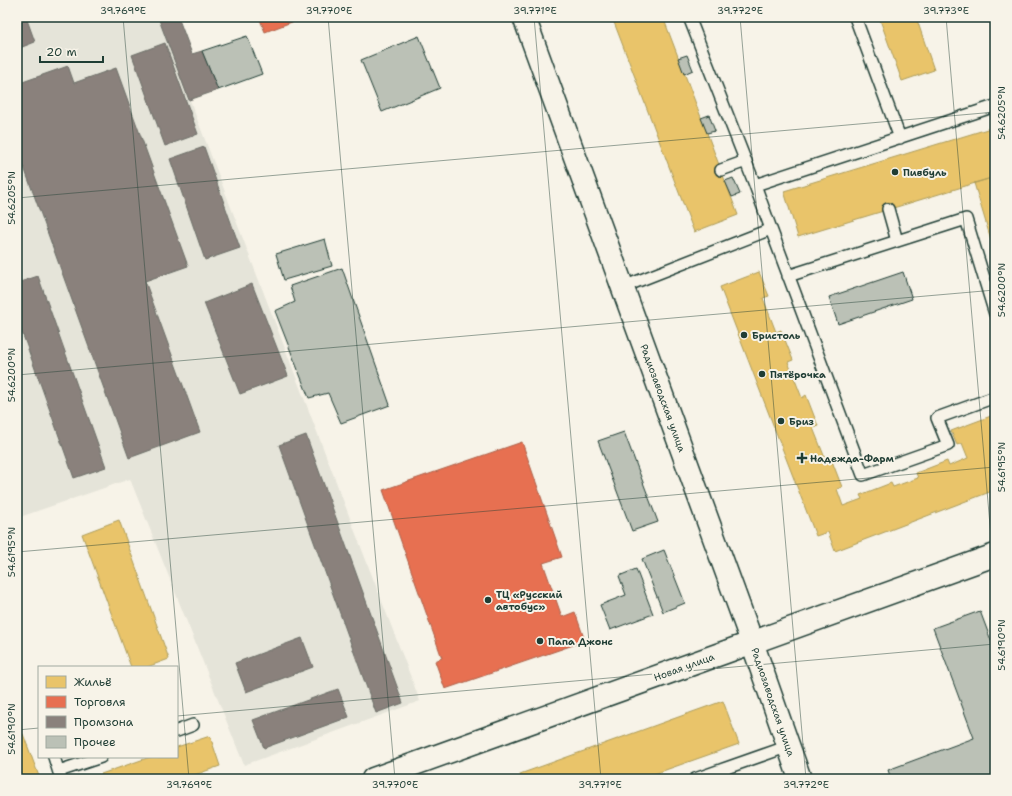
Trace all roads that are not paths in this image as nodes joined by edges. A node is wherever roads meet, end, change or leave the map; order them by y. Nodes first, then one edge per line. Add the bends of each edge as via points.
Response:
1 (524, 17) edge
2 (689, 17) edge
3 (855, 17) edge
4 (995, 106) edge
5 (900, 138) junction
6 (746, 161) junction
7 (721, 170) dead end
8 (755, 185) junction
9 (888, 209) dead end
10 (771, 229) junction
11 (897, 241) junction
12 (788, 276) junction
13 (623, 288) junction
14 (995, 314) edge
15 (995, 397) edge
16 (995, 555) edge
17 (752, 642) junction
18 (193, 725) dead end
19 (178, 731) edge
20 (789, 746) junction
21 (54, 758) edge
22 (99, 758) edge
23 (60, 775) edge
24 (373, 779) edge
25 (695, 779) edge
26 (800, 779) edge

1 - 13 street, Радиозаводская улица
2 - 6 lane
3 - 5 lane
4 - 5 lane
5 - 8 lane
6 - 7 lane
6 - 8 lane
8 - 10 lane
9 - 11 lane
10 - 12 lane
10 - 13 lane
11 - 12 lane
11 - 14 lane via 966,219
12 - 15 lane via 863,475 948,445 937,418
13 - 17 street, Радиозаводская улица
16 - 17 street, Новая улица
17 - 20 street, Радиозаводская улица
17 - 24 street, Новая улица
18 - 19 lane
20 - 25 lane
20 - 26 street, Радиозаводская улица
21 - 23 lane
22 - 23 lane

